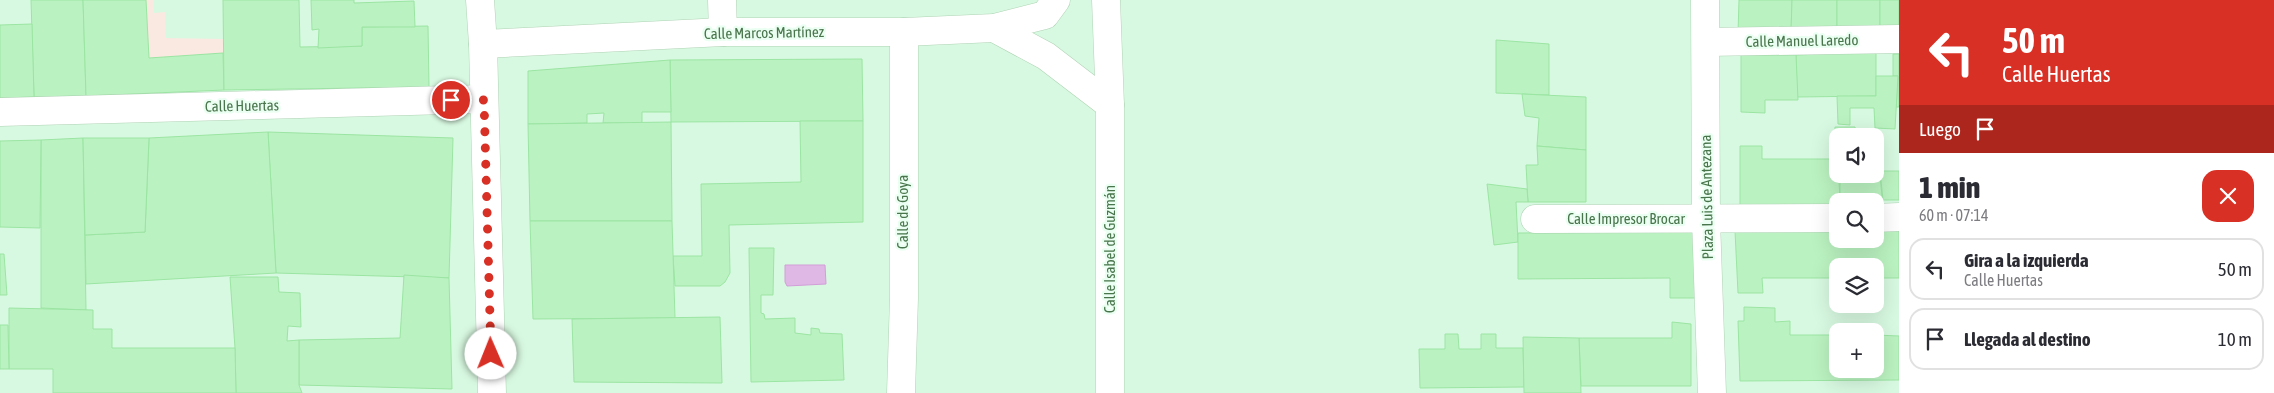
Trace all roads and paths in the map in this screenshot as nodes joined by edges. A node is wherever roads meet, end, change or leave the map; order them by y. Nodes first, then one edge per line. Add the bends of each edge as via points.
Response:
1 (480, 0) edge
2 (722, 0) edge
3 (1106, 0) edge
4 (1705, 0) edge
5 (1050, 8) edge
6 (994, 28) junction
7 (723, 32) junction
8 (904, 32) junction
9 (1899, 40) edge
10 (1706, 42) junction
11 (483, 44) junction
12 (484, 100) junction
13 (1110, 105) junction
14 (0, 112) edge
15 (1829, 218) edge
16 (1884, 218) edge
17 (1899, 218) edge
18 (1535, 219) dead end
19 (1706, 220) junction
20 (492, 393) edge
21 (901, 393) edge
22 (1110, 393) edge
23 (1712, 393) edge

1 - 11 street
2 - 7 street
3 - 13 street, Calle Isabel de Guzmán
4 - 10 street, Plaza Luis de Antezana
5 - 6 street, Calle Marcos Martínez
6 - 8 street, Calle Marcos Martínez
6 - 13 street via 1046,56
7 - 8 street, Calle Marcos Martínez
7 - 11 street, Calle Marcos Martínez
8 - 21 street, Calle de Goya
9 - 10 street, Calle Manuel Laredo
10 - 19 street, Plaza Luis de Antezana
11 - 12 street
12 - 14 street, Calle Huertas
12 - 20 street
13 - 22 street, Calle Isabel de Guzmán
15 - 19 street, Calle Impresor Brocar
16 - 17 street
18 - 19 street, Calle Impresor Brocar
19 - 23 street, Plaza Luis de Antezana

